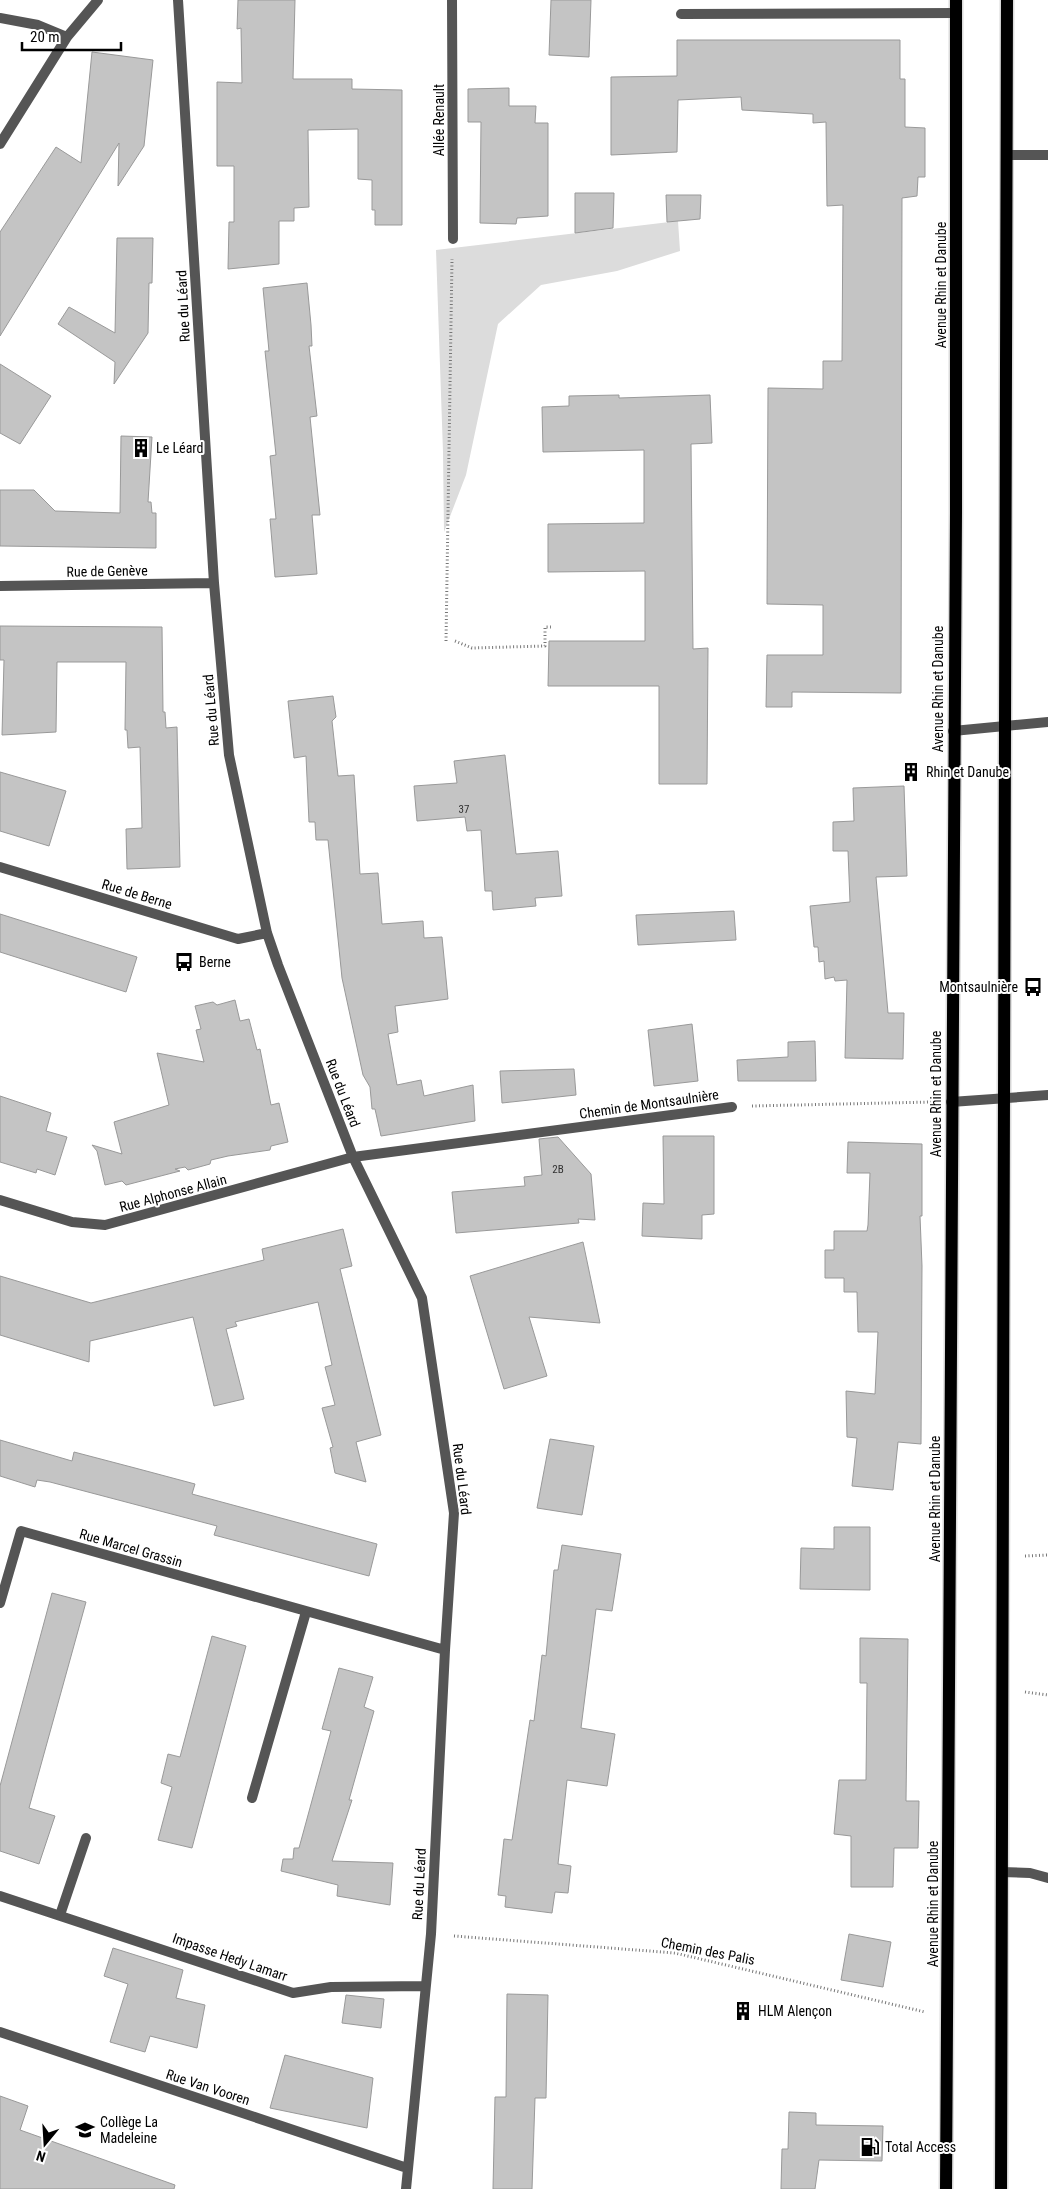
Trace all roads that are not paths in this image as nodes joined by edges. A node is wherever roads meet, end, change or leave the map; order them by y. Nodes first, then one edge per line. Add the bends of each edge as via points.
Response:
1 (98, 0) edge
2 (178, 0) edge
3 (452, 0) edge
4 (1007, 0) edge
5 (956, 7) edge
6 (681, 14) dead end
7 (0, 18) edge
8 (67, 36) junction
9 (0, 144) edge
10 (1007, 155) junction
11 (1048, 155) edge
12 (452, 239) road end
13 (214, 583) junction
14 (0, 586) edge
15 (1048, 722) edge
16 (1005, 727) junction
17 (953, 731) junction
18 (0, 868) edge
19 (267, 933) junction
20 (1048, 1095) edge
21 (1003, 1099) junction
22 (951, 1102) junction
23 (732, 1107) road end
24 (353, 1157) junction
25 (0, 1200) edge
26 (0, 1602) edge
27 (306, 1612) junction
28 (444, 1650) junction
29 (252, 1798) dead end
30 (86, 1838) dead end
31 (1002, 1872) junction
32 (1048, 1878) edge
33 (0, 1896) edge
34 (60, 1915) junction
35 (425, 1986) junction
36 (0, 2032) edge
37 (407, 2168) junction
38 (406, 2189) edge
39 (946, 2189) edge
40 (1001, 2189) edge

1 - 8 street
2 - 13 street, Rue du Léard
3 - 12 street, Allée Renault
4 - 10 main road
5 - 6 street
5 - 17 main road, Avenue Rhin et Danube
7 - 8 street via 38,25
8 - 9 street
10 - 11 street
10 - 16 main road
13 - 14 street, Rue de Genève
13 - 19 street, Rue du Léard via 229,755
15 - 16 street
16 - 17 street
16 - 21 main road
17 - 22 main road, Avenue Rhin et Danube
18 - 19 street, Rue de Berne via 238,939
19 - 24 street, Rue du Léard
20 - 21 street
21 - 22 street
21 - 31 main road
22 - 39 main road, Avenue Rhin et Danube
23 - 24 street, Chemin de Montsaulnière
24 - 25 street, Rue Alphonse Allain via 105,1226 72,1222
24 - 28 street, Rue du Léard via 422,1298 454,1513
26 - 27 street, Rue Marcel Grassin via 21,1531
27 - 28 street, Rue Marcel Grassin
27 - 29 street
28 - 35 street, Rue du Léard via 431,1934
30 - 34 street
31 - 32 street
31 - 40 main road
33 - 34 street, Impasse Hedy Lamarr
34 - 35 street, Impasse Hedy Lamarr via 293,1993 331,1987
35 - 37 street, Rue du Léard
36 - 37 street, Rue Van Vooren
37 - 38 street, Rue du Léard

